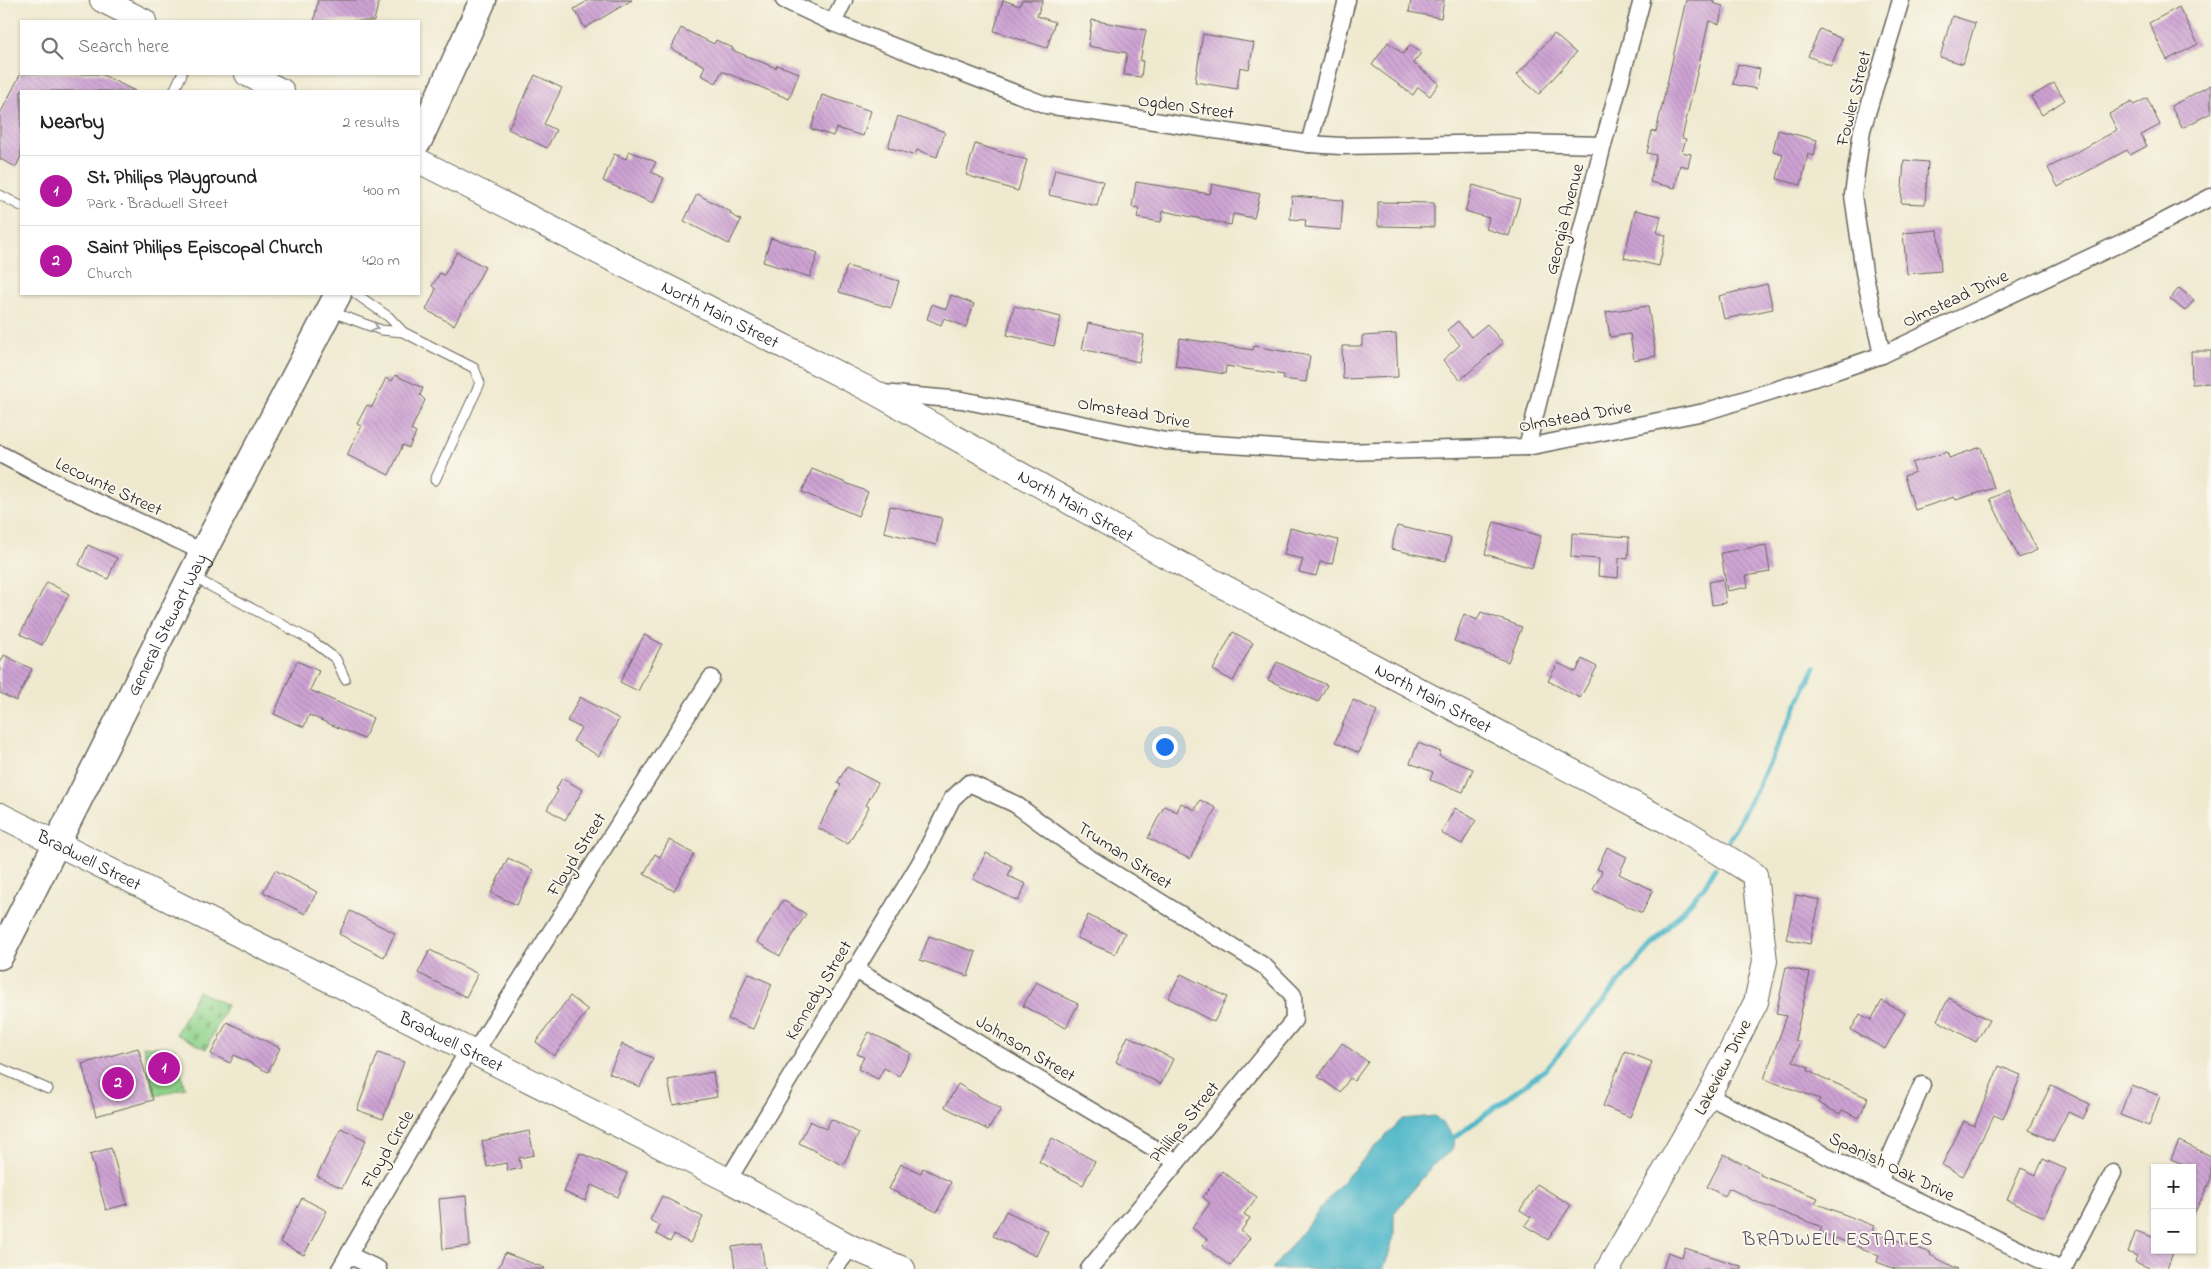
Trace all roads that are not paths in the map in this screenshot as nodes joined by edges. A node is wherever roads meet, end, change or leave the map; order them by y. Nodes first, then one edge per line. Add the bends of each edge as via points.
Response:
1 (102, 0) edge
2 (484, 0) edge
3 (784, 0) edge
4 (844, 0) edge
5 (1347, 0) edge
6 (1642, 0) edge
7 (1901, 0) edge
8 (142, 20) edge
9 (833, 23) junction
10 (182, 75) edge
11 (249, 75) edge
12 (174, 90) edge
13 (280, 90) edge
14 (420, 138) edge
15 (1309, 144) junction
16 (1603, 145) junction
17 (420, 162) edge
18 (0, 195) edge
19 (2211, 197) edge
20 (20, 205) edge
21 (357, 295) edge
22 (333, 302) edge
23 (403, 332) junction
24 (1882, 354) junction
25 (874, 392) junction
26 (1528, 447) junction
27 (0, 454) edge
28 (435, 480) dead end
29 (203, 552) junction
30 (191, 575) junction
31 (711, 678) dead end
32 (345, 679) dead end
33 (0, 815) edge
34 (940, 820) joint
35 (56, 842) junction
36 (1729, 858) joint
37 (0, 956) edge
38 (854, 969) junction
39 (1293, 995) joint
40 (472, 1051) junction
41 (0, 1068) edge
42 (1922, 1085) dead end
43 (48, 1089) dead end
44 (1708, 1096) junction
45 (1177, 1162) junction
46 (2113, 1173) dead end
47 (728, 1180) junction
48 (1879, 1182) junction
49 (851, 1247) junction
50 (349, 1254) junction
51 (340, 1269) edge
52 (378, 1269) edge
53 (834, 1269) edge
54 (903, 1269) edge
55 (1089, 1269) edge
56 (1608, 1269) edge
57 (2059, 1269) edge
58 (2063, 1269) edge

1 - 8 street
2 - 14 main road
3 - 9 street, Ogden Street
4 - 9 street
5 - 15 street
6 - 16 street, Georgia Avenue
7 - 24 street, Fowler Street via 1862,130 1853,195 1864,272
9 - 15 street, Ogden Street via 1046,105
10 - 12 lane
11 - 13 street
15 - 16 street, Ogden Street
16 - 26 street, Georgia Avenue
17 - 25 street, North Main Street
18 - 20 lane
19 - 24 street, Olmstead Drive via 2140,234
21 - 23 lane via 389,317
22 -> 23 lane via 381,330
22 - 29 main road, General Stewart Way
23 - 28 lane via 474,368 480,383
24 - 26 street, Olmstead Drive via 1704,412
25 - 26 street, Olmstead Drive via 962,400 1165,442 1341,452
25 - 36 street, North Main Street via 1164,555 1683,830
27 - 29 street, Lecounte Street
29 - 30 main road, General Stewart Way
30 - 32 lane via 311,640 336,659
30 - 35 main road, General Stewart Way
31 - 40 street, Floyd Street
33 - 35 street, Bradwell Street
34 - 38 street, Kennedy Street via 920,863
34 - 39 street, Truman Street via 952,799 969,783 1015,804 1083,854 1264,966
35 - 37 main road, General Stewart Way
35 - 40 street, Bradwell Street
36 - 44 street, Lakeview Drive via 1755,875 1765,961 1756,1002
38 - 45 street, Johnson Street
38 - 47 street, Kennedy Street
39 - 45 street, Phillips Street via 1294,1020
40 - 47 street, Bradwell Street
40 - 50 street, Floyd Circle
41 - 43 lane
42 - 48 street
44 - 48 street, Spanish Oak Drive
44 - 56 street, Lakeview Drive
45 - 55 street, Phillips Street
46 - 58 street
47 - 49 street, Bradwell Street
48 - 57 street, Spanish Oak Drive
49 - 53 street
49 - 54 street, Bradwell Street
50 - 51 street, Floyd Circle
50 - 52 street

